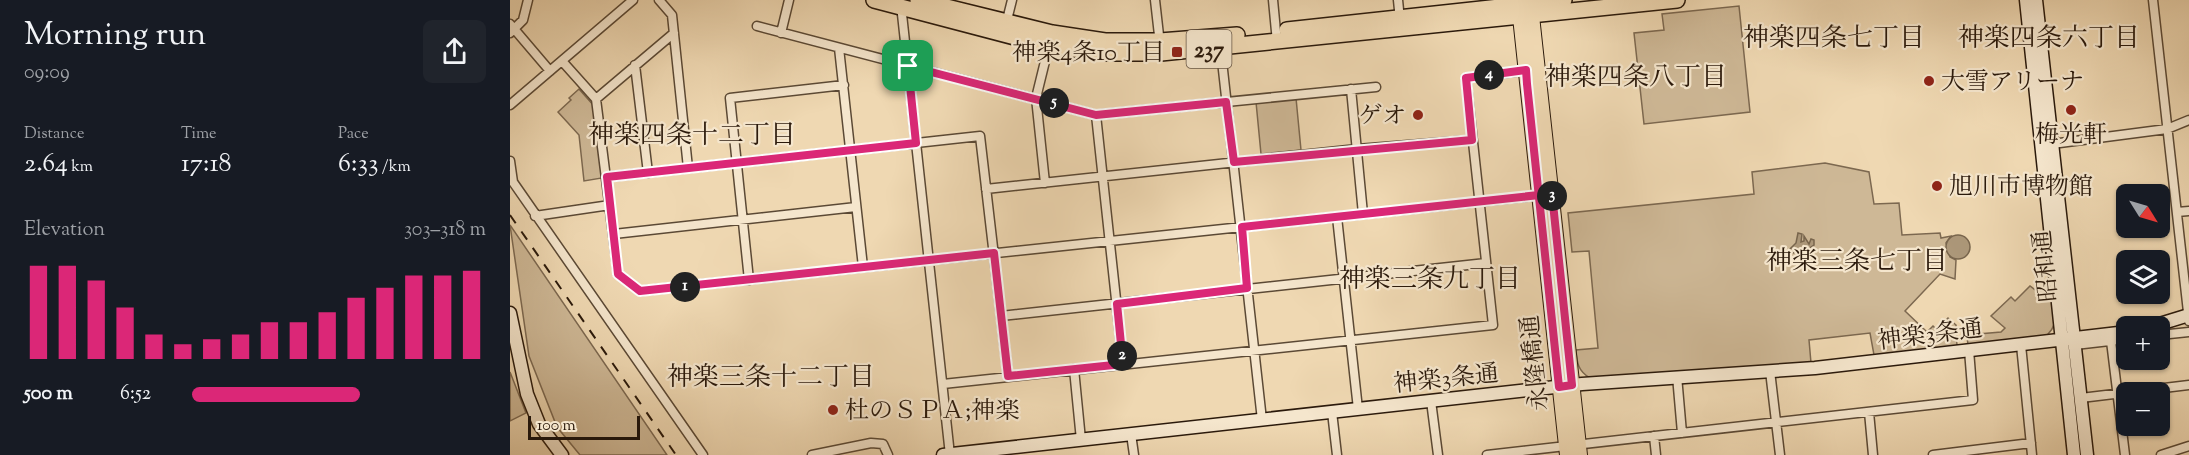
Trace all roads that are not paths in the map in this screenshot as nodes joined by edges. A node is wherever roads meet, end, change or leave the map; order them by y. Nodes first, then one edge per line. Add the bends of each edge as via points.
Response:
1 (528, 0) edge
2 (633, 0) edge
3 (659, 0) edge
4 (789, 0) edge
5 (874, 0) edge
6 (918, 0) edge
7 (1012, 0) edge
8 (1155, 0) edge
9 (1273, 0) edge
10 (1398, 0) edge
11 (1564, 0) edge
12 (1677, 0) edge
13 (2026, 0) edge
14 (2036, 0) edge
15 (2153, 0) edge
16 (900, 4) edge
17 (1525, 9) edge
18 (1400, 24) junction
19 (757, 26) dead end
20 (1006, 27) junction
21 (512, 29) edge
22 (674, 33) junction
23 (781, 33) junction
24 (1277, 37) junction
25 (1050, 39) junction
26 (1220, 42) junction
27 (1160, 47) junction
28 (839, 48) junction
29 (562, 61) junction
30 (635, 65) junction
31 (908, 66) junction
32 (550, 70) junction
33 (1532, 70) junction
34 (844, 85) junction
35 (1376, 87) dead end
36 (1351, 89) junction
37 (1036, 98) junction
38 (596, 99) junction
39 (1226, 102) junction
40 (510, 105) edge
41 (1096, 115) junction
42 (2189, 120) edge
43 (2168, 129) junction
44 (1472, 140) junction
45 (916, 143) junction
46 (2052, 144) junction
47 (1357, 149) junction
48 (851, 151) junction
49 (510, 161) edge
50 (1234, 162) junction
51 (736, 163) junction
52 (688, 168) junction
53 (648, 173) junction
54 (607, 177) junction
55 (1102, 177) junction
56 (1045, 183) junction
57 (986, 189) junction
58 (1545, 195) junction
59 (1479, 202) junction
60 (610, 206) junction
61 (856, 207) junction
62 (2189, 211) edge
63 (2177, 212) junction
64 (1363, 214) junction
65 (536, 216) junction
66 (1337, 217) junction
67 (742, 219) junction
68 (1242, 227) junction
69 (614, 234) junction
70 (1110, 241) junction
71 (994, 253) junction
72 (929, 260) junction
73 (1486, 263) junction
74 (863, 267) junction
75 (1344, 278) junction
76 (749, 280) junction
77 (1247, 288) junction
78 (1117, 304) junction
79 (510, 313) edge
80 (1001, 316) junction
81 (2189, 317) edge
82 (2170, 322) edge
83 (2189, 332) edge
84 (2116, 334) edge
85 (2170, 335) edge
86 (1351, 340) junction
87 (2116, 340) edge
88 (2070, 341) junction
89 (2110, 341) junction
90 (2020, 345) junction
91 (1254, 350) junction
92 (1969, 350) junction
93 (1123, 364) junction
94 (1074, 369) junction
95 (1770, 371) junction
96 (1008, 376) junction
97 (1677, 376) junction
98 (943, 384) junction
99 (2189, 385) edge
100 (1566, 386) junction
101 (2116, 386) edge
102 (2170, 387) edge
103 (2116, 393) edge
104 (2081, 398) junction
105 (1431, 401) junction
106 (1358, 409) junction
107 (1332, 412) junction
108 (1869, 412) junction
109 (1262, 420) junction
110 (1776, 423) junction
111 (1682, 433) junction
112 (1131, 434) junction
113 (1654, 436) junction
114 (2122, 436) edge
115 (1081, 440) junction
116 (2031, 443) junction
117 (2189, 446) edge
118 (1573, 450) edge
119 (1009, 451) edge
120 (562, 455) edge
121 (703, 455) edge
122 (812, 455) edge
123 (888, 455) edge
124 (948, 455) edge
125 (1134, 455) edge
126 (1337, 455) edge
127 (1438, 455) edge
128 (1487, 455) edge
129 (1656, 455) edge
130 (1780, 455) edge
131 (1873, 455) edge
132 (1933, 455) edge
133 (2032, 455) edge
134 (2074, 455) edge
135 (2087, 455) edge
136 (2124, 455) edge
137 (2161, 455) edge

1 - 21 street via 523,20
2 - 29 street
3 - 22 street via 672,15
4 - 23 street
5 - 16 highway, 237
6 - 20 highway, 237
7 - 20 street
8 - 27 street
9 - 24 street
10 - 18 street
11 - 17 highway, 237
12 - 17 highway, 237
13 - 88 street, 昭和通
14 - 46 street, 昭和通
15 - 43 street
16 - 20 highway, 237
16 - 31 street
17 - 18 highway, 237
17 - 33 main road, 永隆橋通
18 - 24 highway, 237
19 - 23 street
20 - 25 highway, 237
21 - 32 street
22 - 30 street
22 - 52 street
23 - 28 street
24 - 26 highway, 237
25 - 27 highway, 237
25 - 37 street
26 - 27 highway, 237
26 - 39 street
28 - 31 street
28 - 34 street
29 - 32 street
29 - 38 street
30 - 38 street
30 - 53 street
31 - 37 street
31 - 45 street
32 - 40 street
33 - 44 street via 1466,78
33 - 58 main road, 永隆橋通
34 - 48 street
34 - 51 street via 730,98
35 - 36 street
36 - 39 street
36 - 47 street
37 - 41 street
37 - 56 street
38 - 54 street
39 - 41 street
39 - 50 street
41 - 55 street
42 - 43 street
43 - 46 street
43 - 63 street
44 - 47 street
44 - 59 street
45 - 48 street
45 - 57 street via 980,136
45 - 72 street
46 - 88 street, 昭和通
47 - 50 street
47 - 64 street
48 - 51 street
48 - 61 street
49 - 65 street via 513,182
50 - 55 street
50 - 68 street
51 - 52 street
51 - 67 street
52 - 53 street
53 - 54 street
54 - 60 street
55 - 56 street
55 - 70 street
56 - 57 street
57 - 71 street
58 - 59 street
58 - 100 main road, 永隆橋通
59 - 64 street
59 - 73 street
60 - 65 street
60 - 69 street
61 - 67 street
61 - 74 street
62 - 63 street
63 - 81 street
64 - 66 street
65 - 121 street
66 - 68 street
66 - 75 street
67 - 69 street
67 - 76 street
68 - 70 street
68 - 77 street
69 - 76 street via 618,274 640,291
70 - 71 street
70 - 78 street
71 - 72 street
71 - 80 street
72 - 74 street
72 - 98 street
73 - 75 street
73 - 86 street via 1493,325
74 - 76 street
75 - 77 street
75 - 86 street
77 - 78 street
77 - 91 street
78 - 80 street
78 - 93 street
79 - 120 street via 527,394 540,424
80 - 96 street
81 - 82 street
83 - 85 street
84 - 88 street, 神楽3条通
86 - 91 street
86 - 106 street
87 - 89 street
88 - 89 street
88 - 90 street, 神楽3条通
88 - 104 street, 昭和通
88 - 134 street, 昭和通
89 - 101 street
90 - 92 street, 神楽3条通
90 - 116 street
91 - 93 street
91 - 109 street
92 - 95 street, 神楽3条通
92 - 108 street via 1973,400
93 - 94 street
94 - 96 street
94 - 115 street
95 - 97 street, 神楽3条通
95 - 110 street
96 - 98 street
97 - 100 street, 神楽3条通
97 - 111 street
98 - 124 street
99 - 102 street
100 - 105 street, 神楽3条通
100 - 118 main road, 永隆橋通
103 - 104 street
104 - 135 street, 昭和通
105 - 106 street, 神楽3条通
105 - 127 street
106 - 107 street, 神楽3条通
107 - 109 street, 神楽3条通
107 - 126 street
108 - 110 street
108 - 131 street
109 - 112 street, 神楽3条通
110 - 111 street
110 - 130 street
111 - 113 street
112 - 115 street, 神楽3条通
112 - 125 street
113 - 118 street
113 - 129 street
114 - 136 street
115 - 119 street, 神楽3条通
116 - 132 street
116 - 133 street
117 - 137 street
118 - 128 street
119 - 124 street, 神楽3条通
122 - 123 street via 871,443 883,444

